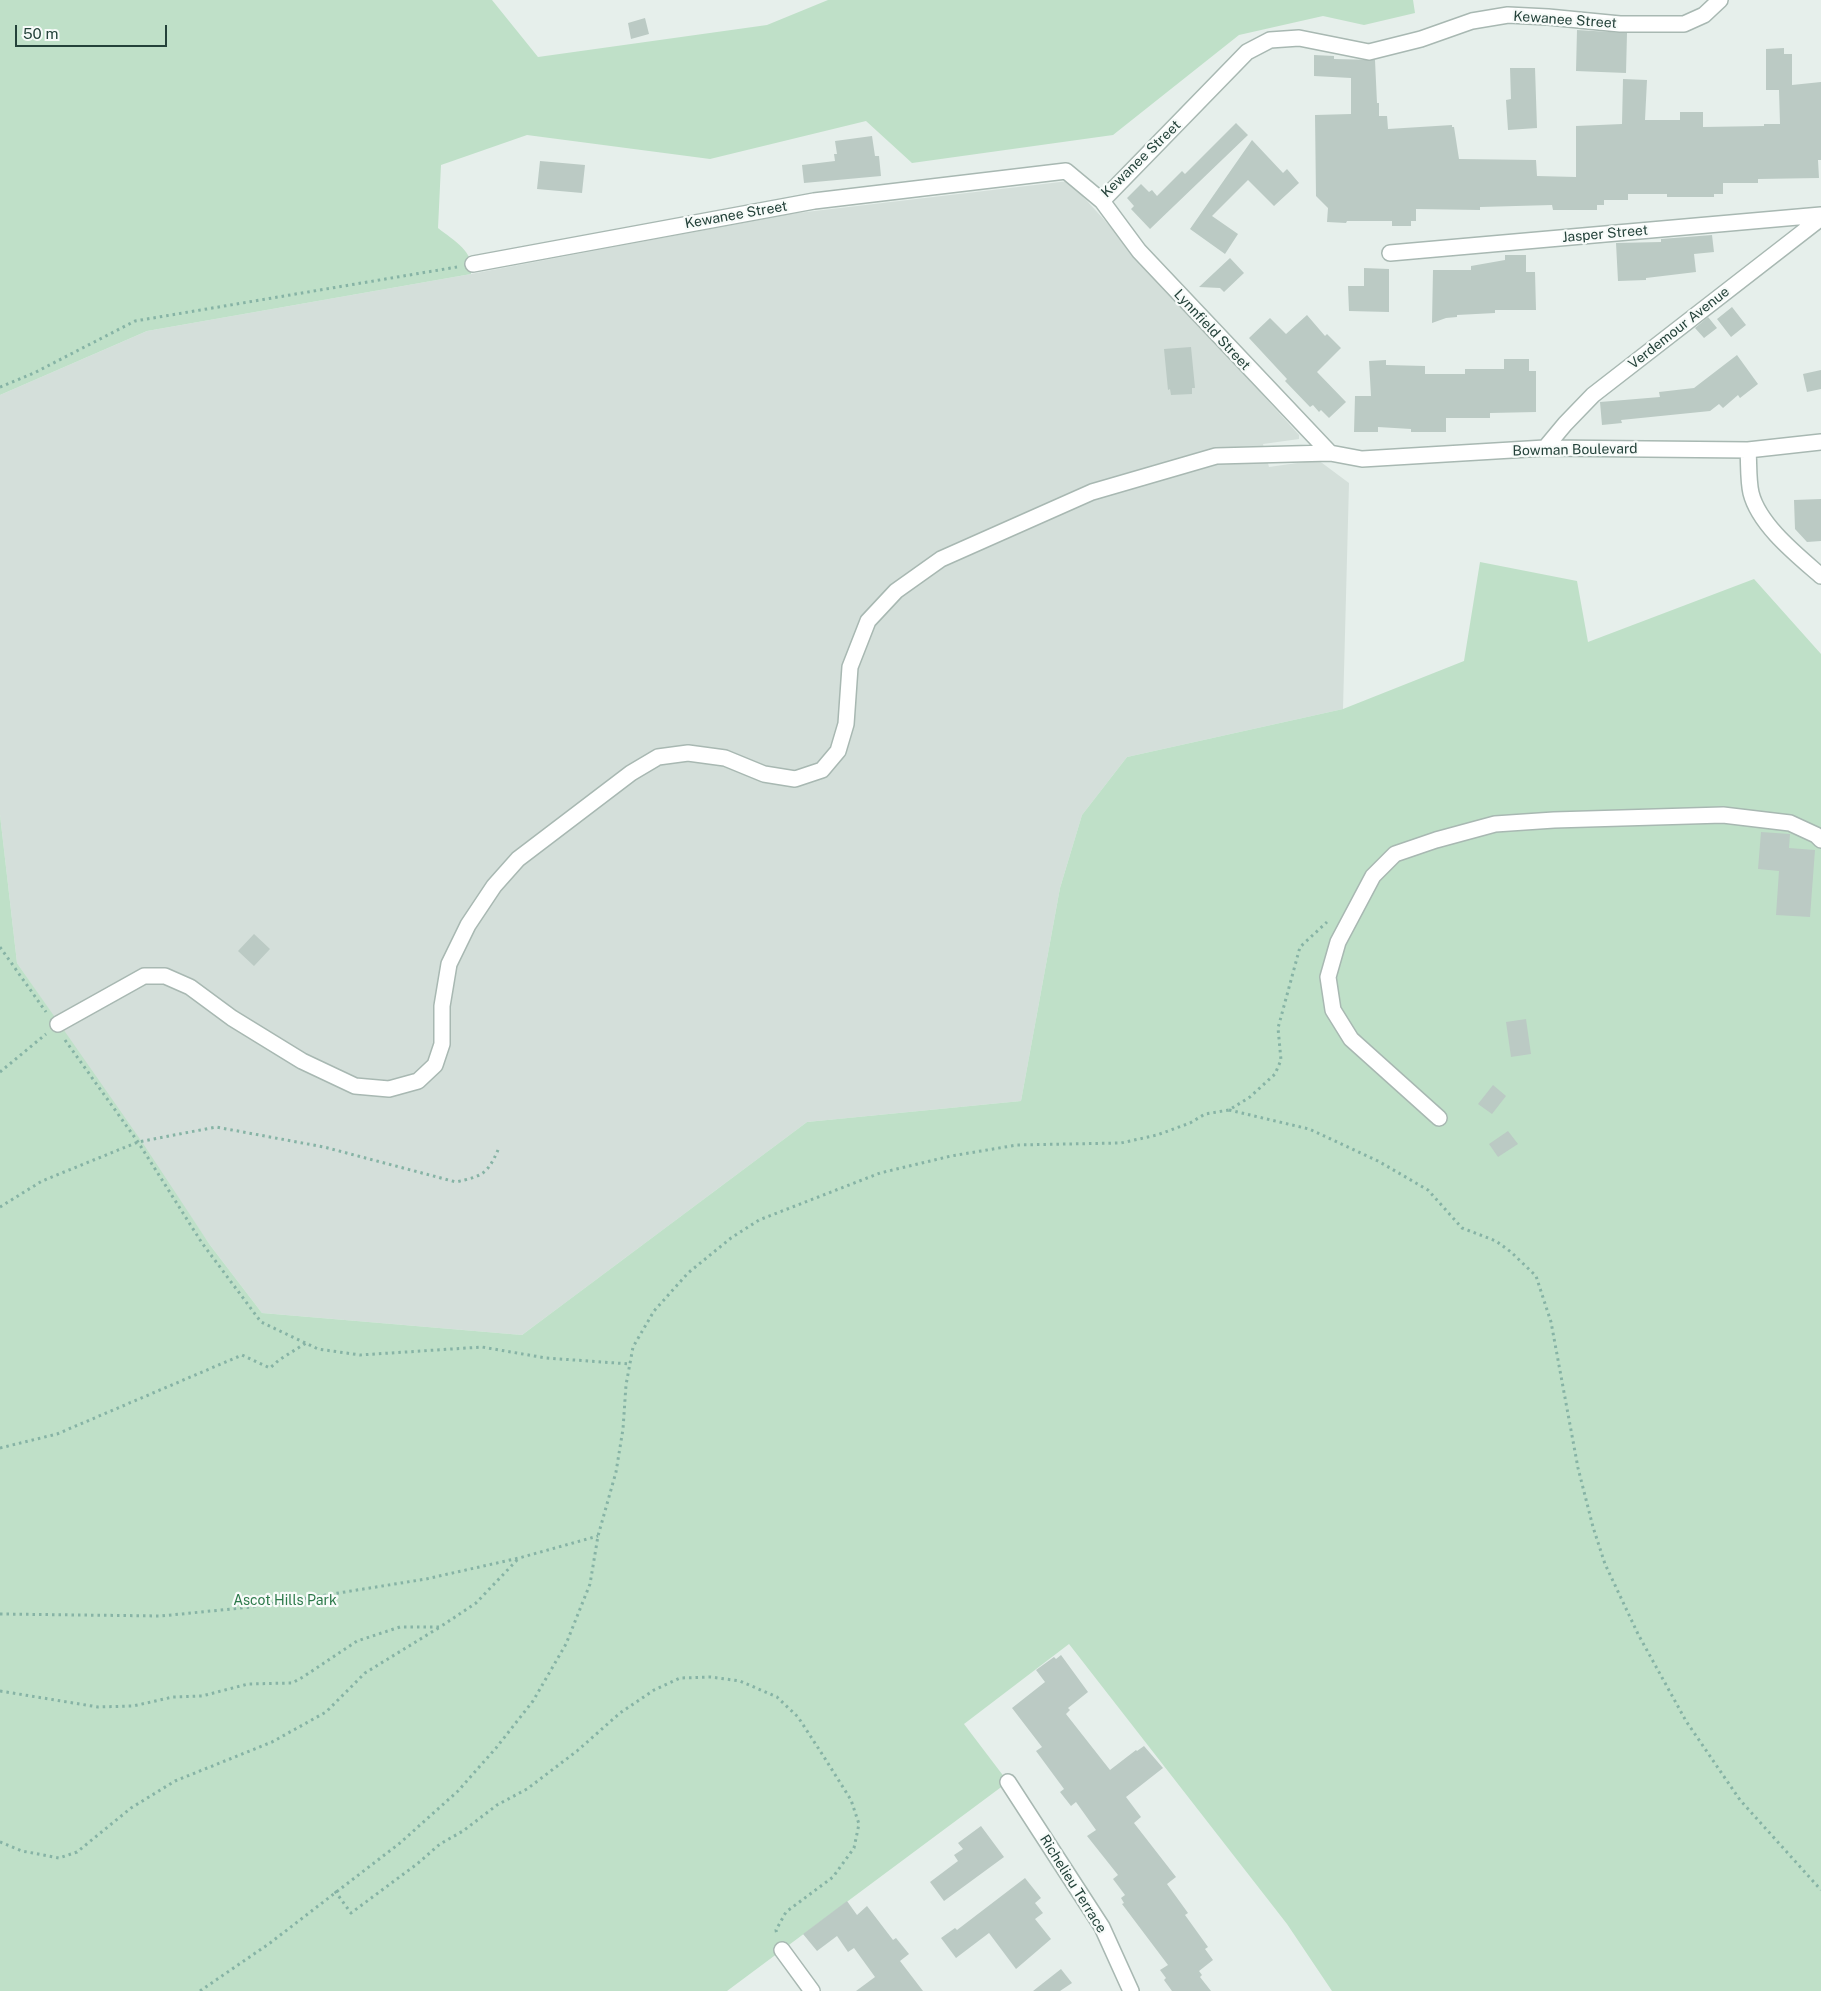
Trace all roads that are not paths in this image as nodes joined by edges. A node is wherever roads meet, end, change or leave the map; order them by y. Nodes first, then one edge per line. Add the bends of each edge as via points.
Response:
1 (1720, 0) edge
2 (1102, 201) junction
3 (1821, 217) edge
4 (1390, 253) dead end
5 (472, 264) road end
6 (1821, 442) edge
7 (1545, 448) junction
8 (1748, 450) junction
9 (1330, 453) junction
10 (1821, 576) edge
11 (1821, 840) edge
12 (57, 1025) road end
13 (1439, 1118) dead end
14 (1008, 1782) dead end
15 (782, 1950) road end
16 (812, 1991) edge
17 (1131, 1991) edge

1 - 2 street, Kewanee Street via 1704,15 1684,24 1620,24 1508,16 1472,21 1421,39 1368,52 1299,38 1270,40 1247,52
2 - 5 street, Kewanee Street via 1066,171 814,201
2 - 9 street, Lynnfield Street via 1138,251
3 - 4 street, Jasper Street
3 - 7 street, Verdemour Avenue via 1593,395
6 - 8 street, Bowman Boulevard
7 - 8 street, Bowman Boulevard
7 - 9 street, Bowman Boulevard via 1362,459
8 - 10 street via 1751,493 1762,516 1786,545
9 - 12 street, Bowman Boulevard via 1216,456 1092,492 934,564 896,591 868,621 850,667 846,724 838,751 822,770 795,779 764,774 725,758 688,753 658,757 631,773 518,859 494,886 468,925 449,964 442,1006 442,1044 435,1065 418,1082 389,1089 355,1086 302,1061 232,1018 190,987 165,976 144,976
11 - 13 street via 1790,823 1723,815 1554,820 1495,824 1395,854 1373,876 1338,942 1328,977 1333,1010 1351,1040
14 - 17 street, Richelieu Terrace via 1102,1927
15 - 16 street

